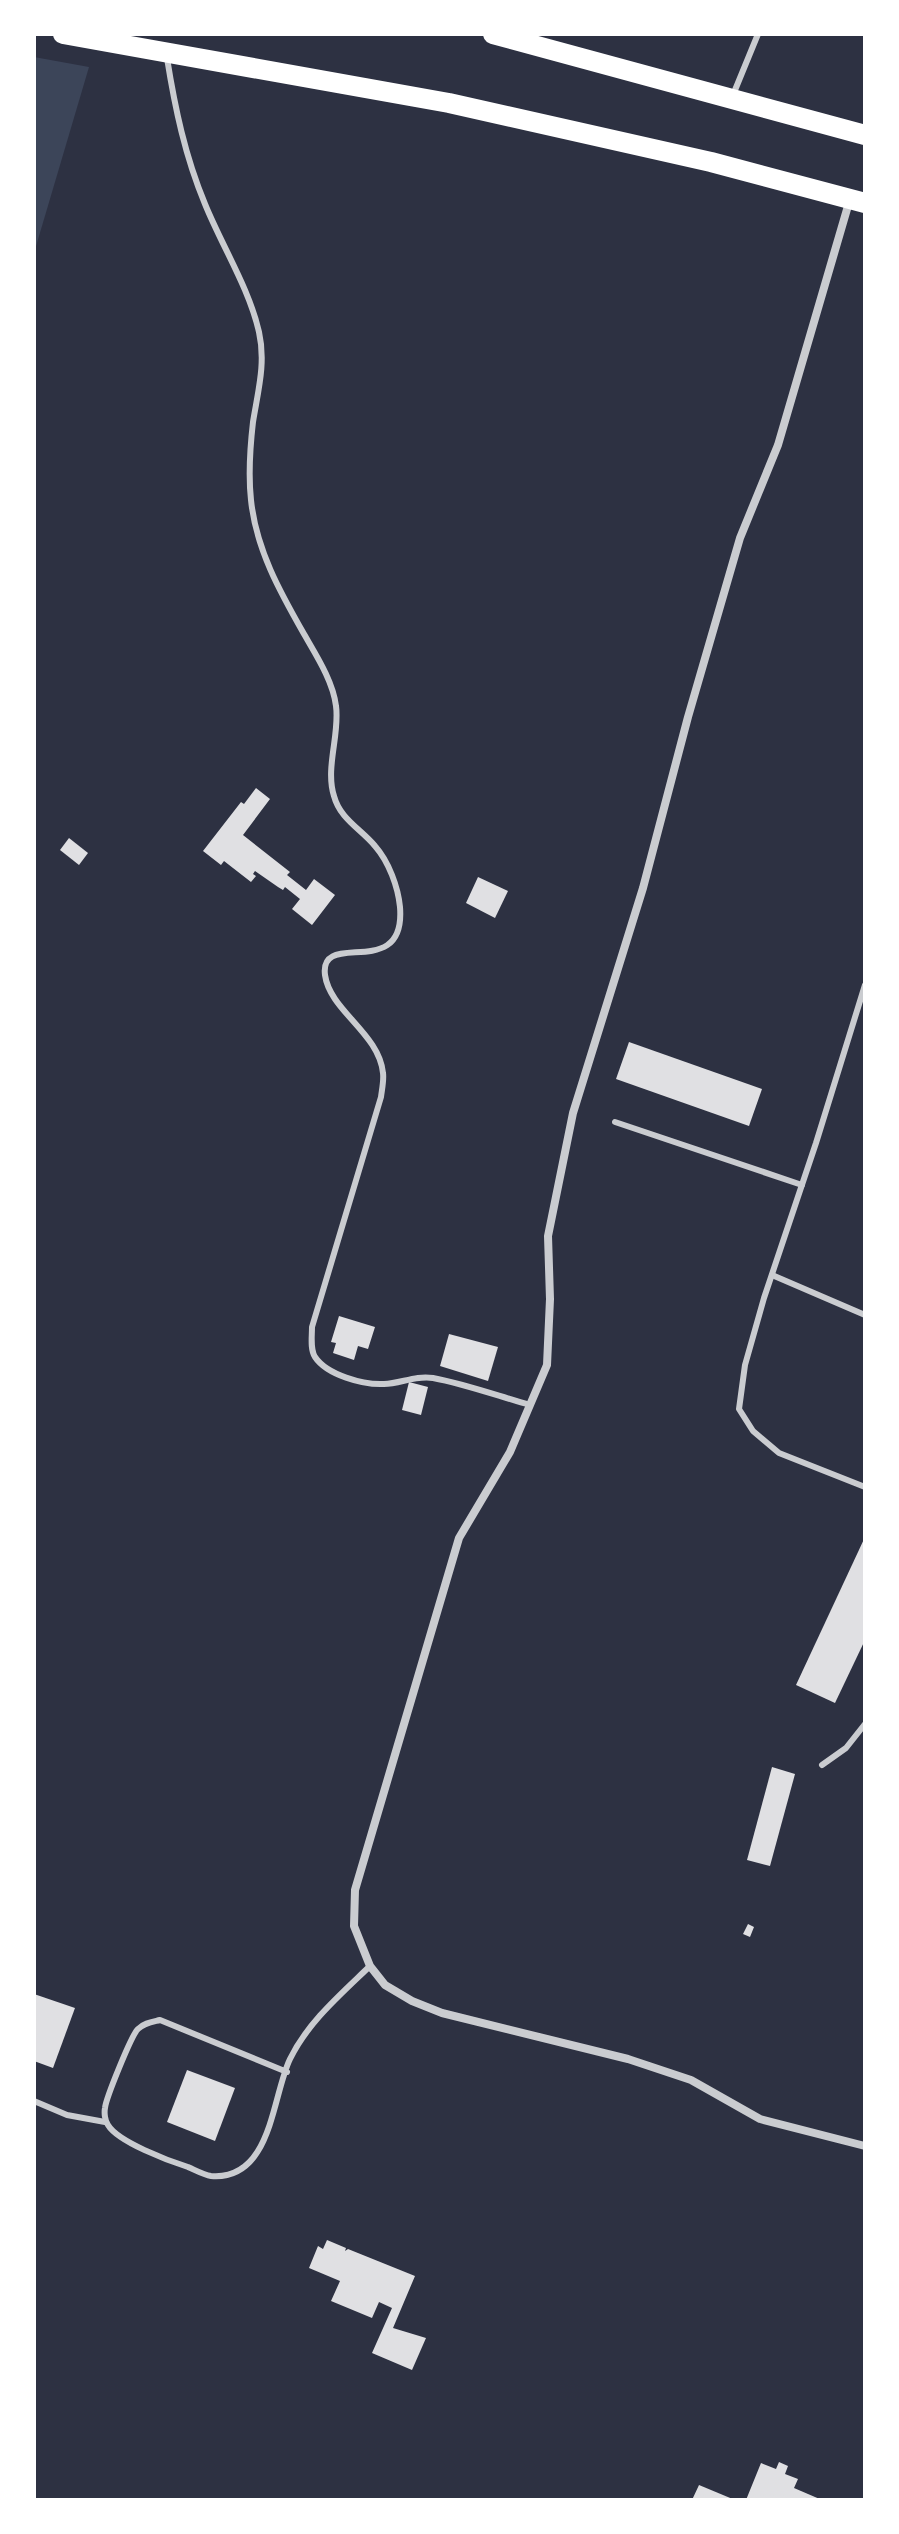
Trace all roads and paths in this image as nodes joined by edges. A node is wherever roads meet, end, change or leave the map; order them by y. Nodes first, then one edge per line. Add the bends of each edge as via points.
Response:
1 (63, 34) edge
2 (493, 34) edge
3 (758, 34) edge
4 (167, 54) junction
5 (731, 98) junction
6 (865, 135) edge
7 (857, 201) edge
8 (865, 985) edge
9 (615, 1122) dead end
10 (802, 1185) junction
11 (772, 1275) junction
12 (865, 1315) edge
13 (530, 1405) junction
14 (865, 1487) edge
15 (865, 1724) edge
16 (822, 1765) dead end
17 (370, 1966) junction
18 (287, 2072) junction
19 (34, 2101) edge
20 (105, 2122) junction
21 (865, 2146) edge

1 - 4 highway
2 - 5 highway
3 - 5 lane
4 - 7 highway via 449,103
4 - 13 lane via 177,121 204,202 259,330 263,357 248,470 261,548 336,706 333,794 342,814 377,848 394,879 400,907 395,941 379,950 339,953 325,967 332,993 366,1035 383,1072 381,1097 312,1327 314,1356 330,1371 361,1381 385,1384 430,1377
5 - 6 highway
7 - 13 street via 778,445 740,538 643,888 573,1113 548,1236 547,1365
8 - 10 lane
9 - 10 lane
10 - 11 lane
11 - 12 lane
11 - 14 lane via 745,1365 739,1409 753,1431 779,1453
13 - 17 street via 510,1452 459,1538 355,1890 354,1926
15 - 16 lane via 846,1748
17 - 18 lane via 324,2011 289,2060
17 - 21 street via 385,1985 442,2013 628,2059 691,2080 760,2119
18 - 20 lane via 265,2140 235,2171 211,2176 178,2164 115,2134
18 - 20 lane via 160,2020 147,2023 135,2031 105,2106
19 - 20 lane via 67,2115

